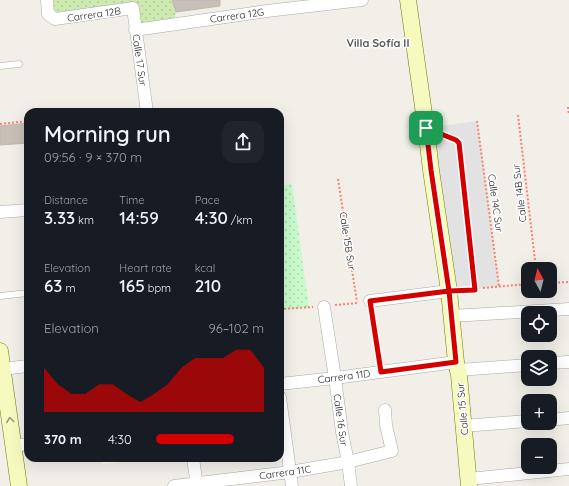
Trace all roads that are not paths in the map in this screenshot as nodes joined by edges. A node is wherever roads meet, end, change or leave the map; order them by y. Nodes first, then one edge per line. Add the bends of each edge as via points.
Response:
1 (47, 0) edge
2 (362, 0) edge
3 (408, 0) edge
4 (133, 8) joint
5 (135, 30) junction
6 (19, 64) dead end
7 (0, 66) edge
8 (146, 108) edge
9 (426, 128) junction
10 (24, 210) edge
11 (0, 212) edge
12 (475, 290) road end
13 (449, 291) junction
14 (24, 294) edge
15 (0, 296) edge
16 (370, 301) joint
17 (324, 306) dead end
18 (569, 309) edge
19 (452, 316) junction
20 (0, 351) edge
21 (569, 362) edge
22 (557, 363) edge
23 (521, 365) edge
24 (24, 366) edge
25 (457, 366) junction
26 (2, 369) junction
27 (381, 372) junction
28 (335, 378) junction
29 (284, 384) edge
30 (385, 410) dead end
31 (569, 418) edge
32 (557, 419) edge
33 (521, 422) edge
34 (463, 426) junction
35 (284, 427) edge
36 (14, 446) edge
37 (194, 462) edge
38 (348, 462) junction
39 (569, 469) edge
40 (290, 472) junction
41 (469, 483) edge
42 (197, 485) edge
43 (19, 486) edge
44 (174, 486) edge
45 (292, 486) edge
46 (351, 486) edge

1 - 4 street, Carrera 12B via 48,14 55,19
2 - 5 street, Carrera 12G via 266,10
3 - 9 street, Calle 15 Sur
4 - 5 street, Calle 17 Sur
5 - 8 street, Calle 17 Sur
6 - 7 lane
9 - 12 lane via 459,143
9 - 13 street, Calle 15 Sur
10 - 11 street
13 - 16 street
13 - 19 street, Calle 15 Sur
14 - 15 lane
16 - 27 lane
17 - 28 street, Calle 16 Sur
18 - 19 street
19 - 25 street, Calle 15 Sur
20 - 26 street
21 - 22 street
23 - 25 street, Carrera 11D
24 - 26 street
25 - 27 street, Carrera 11D
25 - 34 street, Calle 15 Sur
36 -> 26 street
27 - 28 street, Carrera 11D
28 - 29 street, Carrera 11D
28 - 38 street, Calle 16 Sur
30 - 38 street, Carrera 11C via 392,451
31 - 32 street
33 - 34 street
34 - 41 street, Calle 15 Sur
35 - 40 street
36 - 43 street
37 - 42 street
38 - 40 street, Carrera 11C
38 - 46 street, Calle 16 Sur
39 - 41 street
40 - 42 street, Carrera 11C
40 - 45 street
42 - 44 street, Carrera 11C

